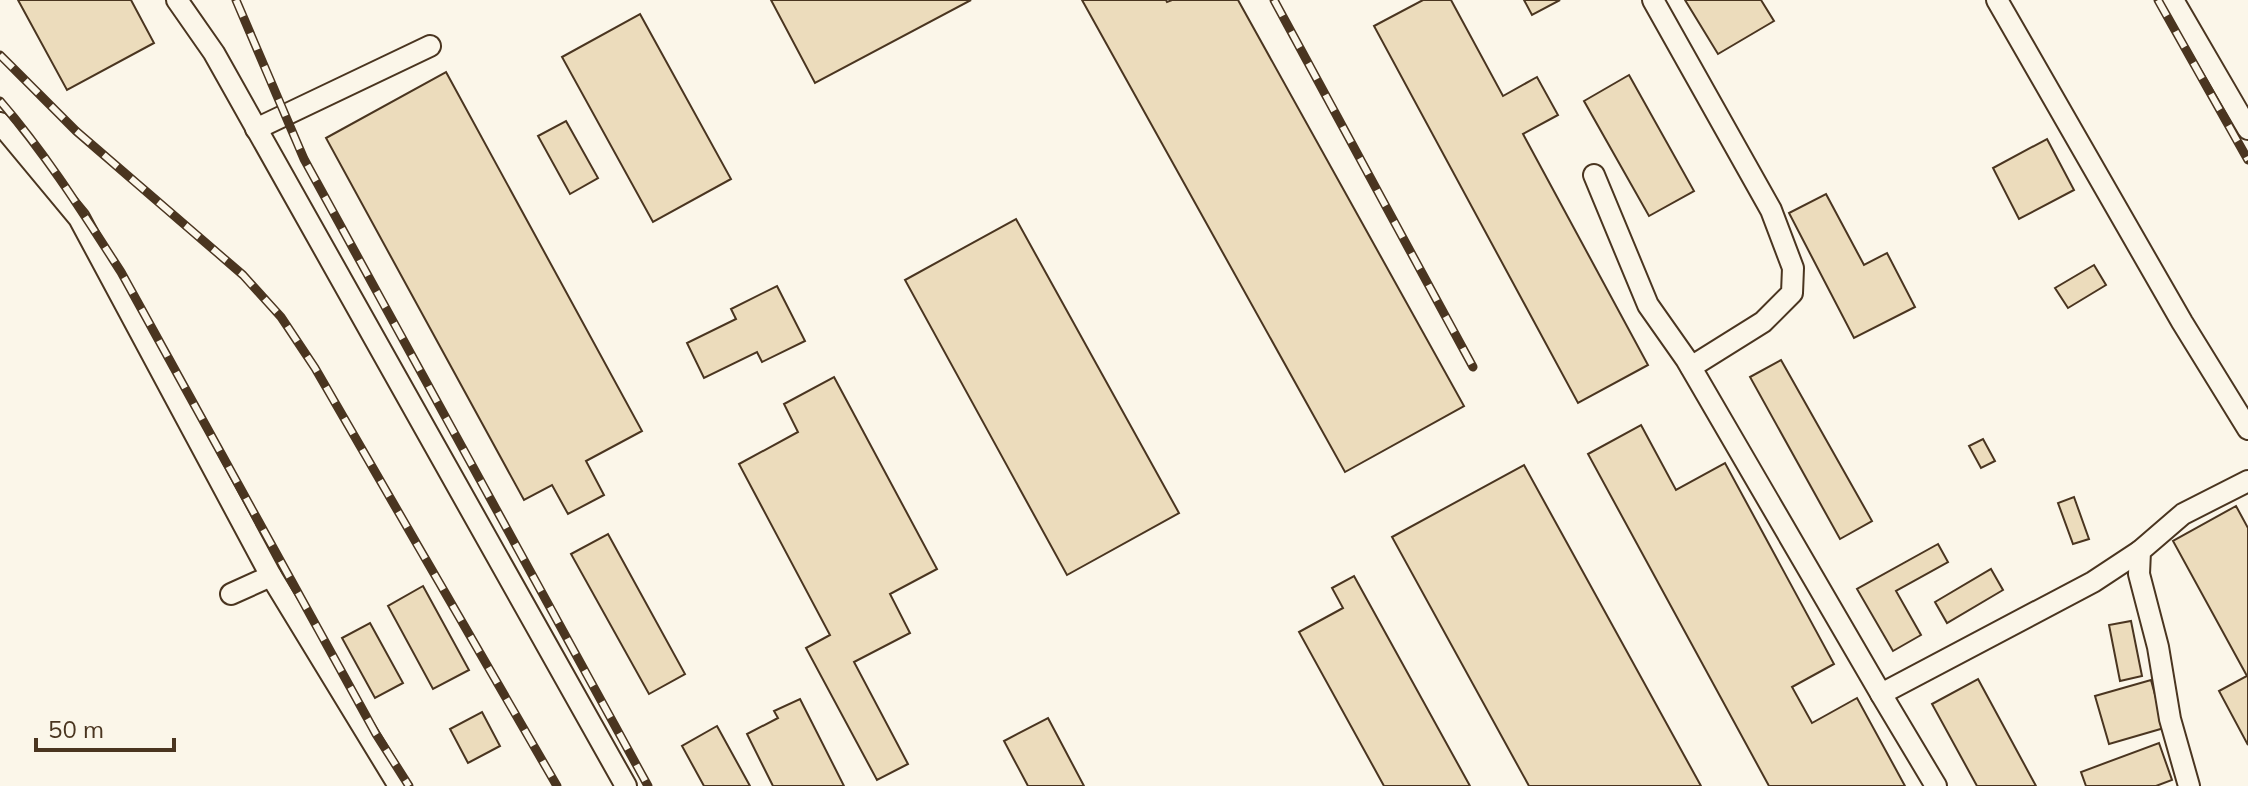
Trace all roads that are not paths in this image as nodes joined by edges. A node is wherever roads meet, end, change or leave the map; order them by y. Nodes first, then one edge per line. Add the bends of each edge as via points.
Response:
1 (177, 0) edge
2 (1653, 0) edge
3 (1997, 0) edge
4 (2173, 0) edge
5 (430, 46) dead end
6 (0, 123) edge
7 (256, 129) junction
8 (2248, 129) edge
9 (1594, 175) dead end
10 (1691, 367) junction
11 (2248, 429) edge
12 (2248, 481) edge
13 (2140, 551) junction
14 (271, 576) junction
15 (231, 594) dead end
16 (1881, 694) junction
17 (399, 786) edge
18 (626, 786) edge
19 (1936, 786) edge
20 (2189, 786) edge

1 - 7 lane
2 - 10 lane via 1771,210 1793,268 1792,293 1763,322
3 - 11 lane
4 - 8 lane
5 - 7 lane
6 - 14 lane via 79,218
7 - 18 lane
9 - 10 lane via 1648,305
10 - 16 lane
12 - 13 lane via 2183,514
13 - 16 lane via 2093,582
13 - 20 lane via 2139,574
14 - 15 lane
14 - 17 lane
16 - 19 lane

